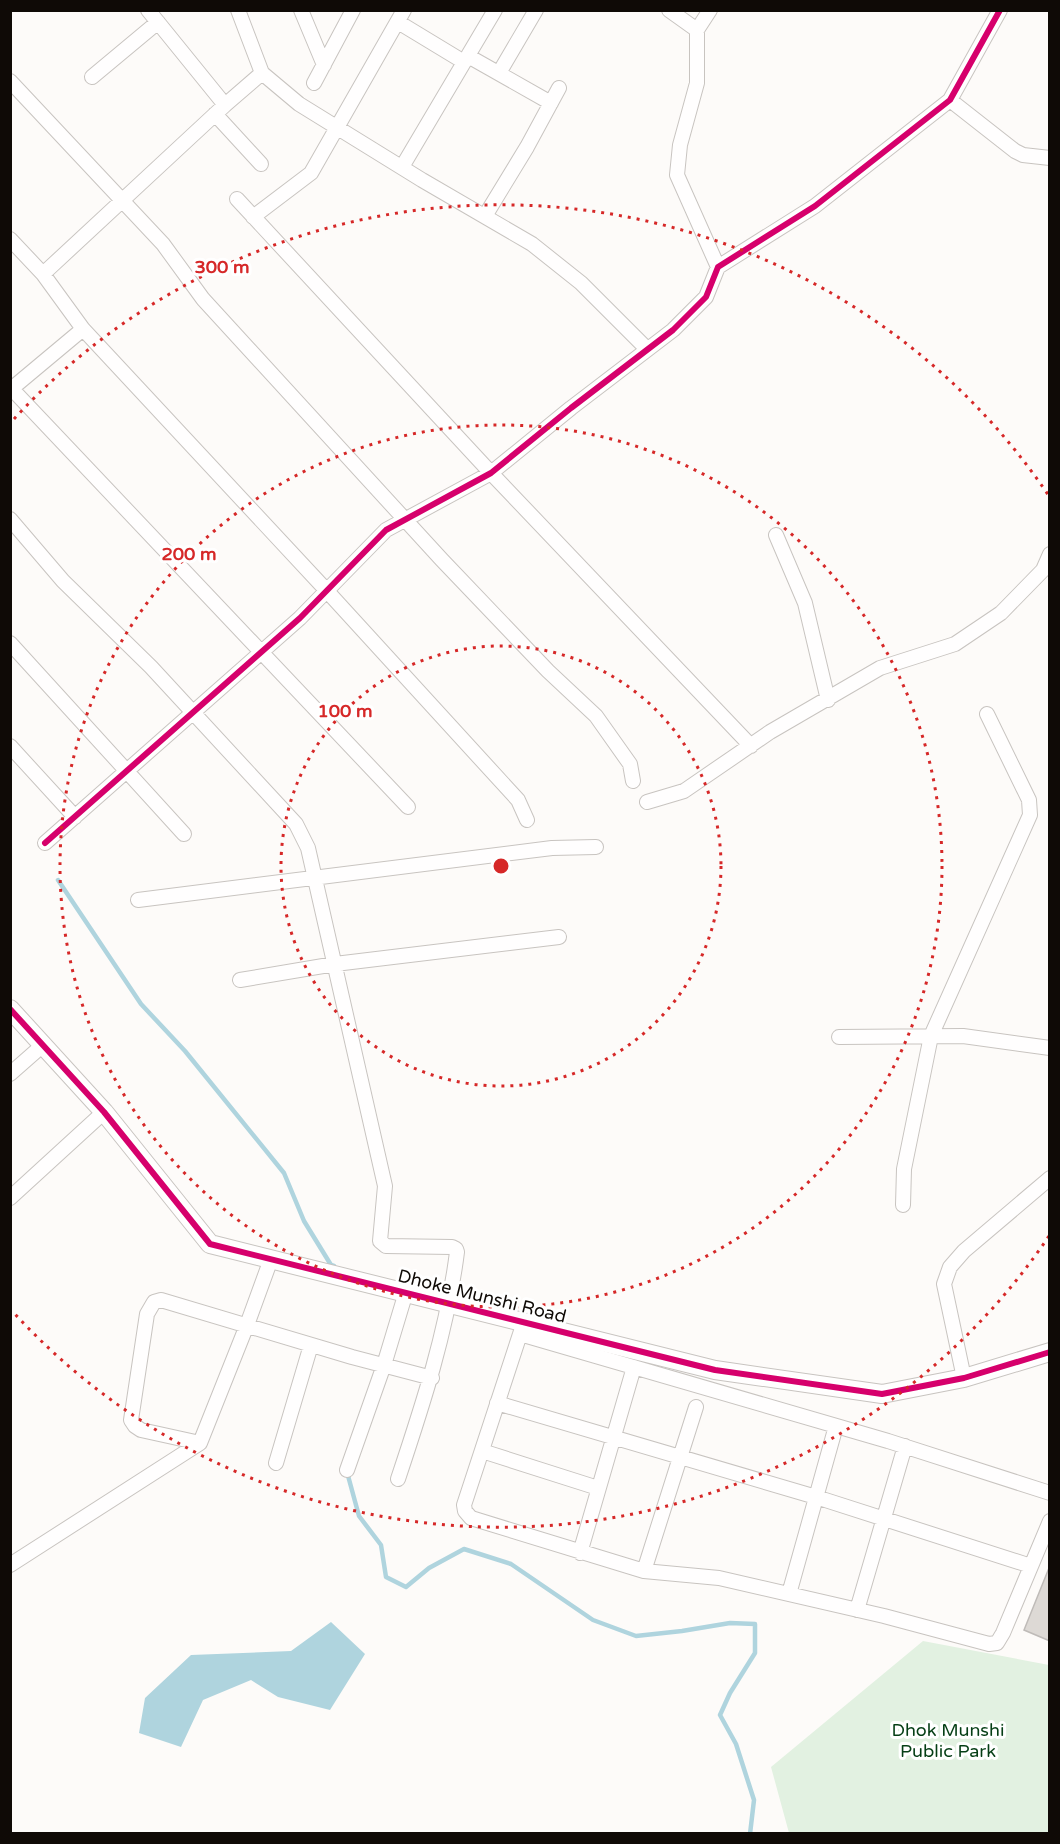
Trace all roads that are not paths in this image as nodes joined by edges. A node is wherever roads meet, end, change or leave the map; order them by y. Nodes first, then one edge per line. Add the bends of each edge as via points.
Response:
1 (148, 10) edge
2 (238, 10) edge
3 (301, 10) edge
4 (353, 10) edge
5 (495, 10) edge
6 (536, 10) edge
7 (669, 10) edge
8 (710, 10) edge
9 (1000, 10) edge
10 (401, 16) edge
11 (158, 22) junction
12 (697, 30) junction
13 (466, 59) junction
14 (324, 65) junction
15 (262, 72) junction
16 (499, 73) junction
17 (92, 77) dead end
18 (10, 81) edge
19 (314, 83) dead end
20 (559, 87) dead end
21 (950, 100) junction
22 (551, 103) junction
23 (220, 109) junction
24 (338, 129) junction
25 (1050, 158) edge
26 (261, 164) dead end
27 (402, 168) junction
28 (237, 199) dead end
29 (121, 202) junction
30 (485, 216) junction
31 (253, 217) junction
32 (10, 239) edge
33 (718, 267) junction
34 (43, 274) junction
35 (83, 329) junction
36 (647, 350) junction
37 (11, 390) edge
38 (491, 473) junction
39 (10, 519) edge
40 (405, 520) junction
41 (776, 535) dead end
42 (1050, 554) edge
43 (327, 591) junction
44 (10, 643) edge
45 (261, 652) junction
46 (828, 700) junction
47 (193, 712) junction
48 (987, 714) dead end
49 (10, 746) edge
50 (751, 746) junction
51 (127, 771) junction
52 (633, 781) dead end
53 (647, 802) dead end
54 (408, 807) dead end
55 (75, 817) junction
56 (527, 820) dead end
57 (184, 834) dead end
58 (45, 843) dead end
59 (596, 847) dead end
60 (316, 878) junction
61 (138, 900) dead end
62 (559, 937) dead end
63 (335, 964) junction
64 (240, 980) dead end
65 (10, 1009) edge
66 (931, 1036) junction
67 (839, 1037) dead end
68 (43, 1045) junction
69 (1050, 1048) edge
70 (10, 1074) edge
71 (104, 1112) junction
72 (1050, 1178) edge
73 (10, 1198) edge
74 (903, 1205) dead end
75 (271, 1259) junction
76 (406, 1292) junction
77 (449, 1303) junction
78 (247, 1325) junction
79 (522, 1328) junction
80 (311, 1345) junction
81 (1050, 1352) edge
82 (384, 1365) junction
83 (634, 1367) junction
84 (432, 1378) junction
85 (964, 1378) junction
86 (497, 1403) junction
87 (696, 1407) dead end
88 (836, 1426) junction
89 (612, 1438) junction
90 (200, 1443) junction
91 (905, 1446) junction
92 (482, 1451) junction
93 (681, 1458) junction
94 (276, 1462) dead end
95 (347, 1470) dead end
96 (398, 1479) dead end
97 (598, 1488) junction
98 (1050, 1493) edge
99 (816, 1497) junction
100 (884, 1519) junction
101 (1050, 1521) edge
102 (580, 1553) junction
103 (10, 1566) edge
104 (1031, 1566) junction
105 (644, 1570) junction
106 (789, 1594) junction
107 (857, 1610) junction

1 - 11 street
2 - 15 street
3 - 14 street
4 - 14 street
5 - 13 street
6 - 16 street
7 - 12 street
8 - 12 street
9 - 21 street
10 - 13 street
10 - 24 street
11 - 17 street
11 - 23 street
12 - 33 street via 697,83 680,145 677,175
13 - 16 street
13 - 27 street
14 - 19 street
15 - 23 street
15 - 24 street via 299,104
16 - 22 street
18 - 29 street
20 - 22 street
21 - 25 street via 1015,151
21 - 33 street via 815,206
22 - 30 street
23 - 26 street
23 - 29 street
24 - 27 street
24 - 31 street via 311,173
27 - 30 street
28 - 31 street
29 - 34 street
29 - 40 street via 163,244 203,299
30 - 36 street via 532,244 581,283
31 - 38 street
32 - 34 street
33 - 36 street via 706,297
34 - 35 street
35 - 37 street
35 - 43 street
36 - 38 street
37 - 45 street
38 - 40 street
38 - 50 street
39 - 47 street via 63,581
40 - 43 street via 386,530
40 - 52 street via 596,716 630,764
41 - 46 street via 805,603
42 - 46 street via 1043,570 1001,613 955,644 880,668
43 - 45 street
43 - 56 street via 518,800
44 - 51 street
45 - 47 street
45 - 54 street
46 - 50 street
47 - 51 street
47 - 60 street via 296,824
48 - 66 street via 1029,800 1030,815
49 - 55 street
50 - 53 street via 684,790
51 - 55 street
51 - 57 street
55 - 58 street
59 - 60 street
60 - 61 street
60 - 63 street
62 - 63 street
63 - 64 street
63 - 77 street via 385,1186 380,1241 386,1246 456,1249
65 - 68 street, Dhoke Munshi Road
66 - 67 street
66 - 69 street via 963,1036
66 - 74 street via 904,1169
68 - 70 street
68 - 71 street, Dhoke Munshi Road
71 - 73 street
71 - 75 street, Dhoke Munshi Road via 210,1244
72 - 85 street via 950,1267 944,1284
75 - 76 street, Dhoke Munshi Road
75 - 78 street
76 - 77 street, Dhoke Munshi Road
76 - 82 street
77 - 79 street, Dhoke Munshi Road
77 - 84 street
78 - 80 street
78 - 90 street
78 - 90 street via 161,1300 154,1302 147,1314 131,1420 141,1430
79 - 83 street
79 - 85 street, Dhoke Munshi Road via 715,1370 882,1394
79 - 86 street
80 - 82 street
80 - 94 street
81 - 85 street, Dhoke Munshi Road
82 - 84 street
82 - 95 street
83 - 88 street
83 - 89 street
84 - 96 street
86 - 89 street
86 - 92 street
87 - 93 street
88 - 91 street
88 - 99 street
89 - 93 street
89 - 97 street
90 - 103 street
91 - 98 street
91 - 100 street
92 - 97 street
92 - 102 street via 464,1505 471,1518
93 - 99 street
93 - 105 street
97 - 102 street
99 - 100 street
99 - 106 street
100 - 104 street
100 - 107 street
101 - 104 street
102 - 105 street
104 - 107 street via 997,1643
105 - 106 street via 719,1578
106 - 107 street

